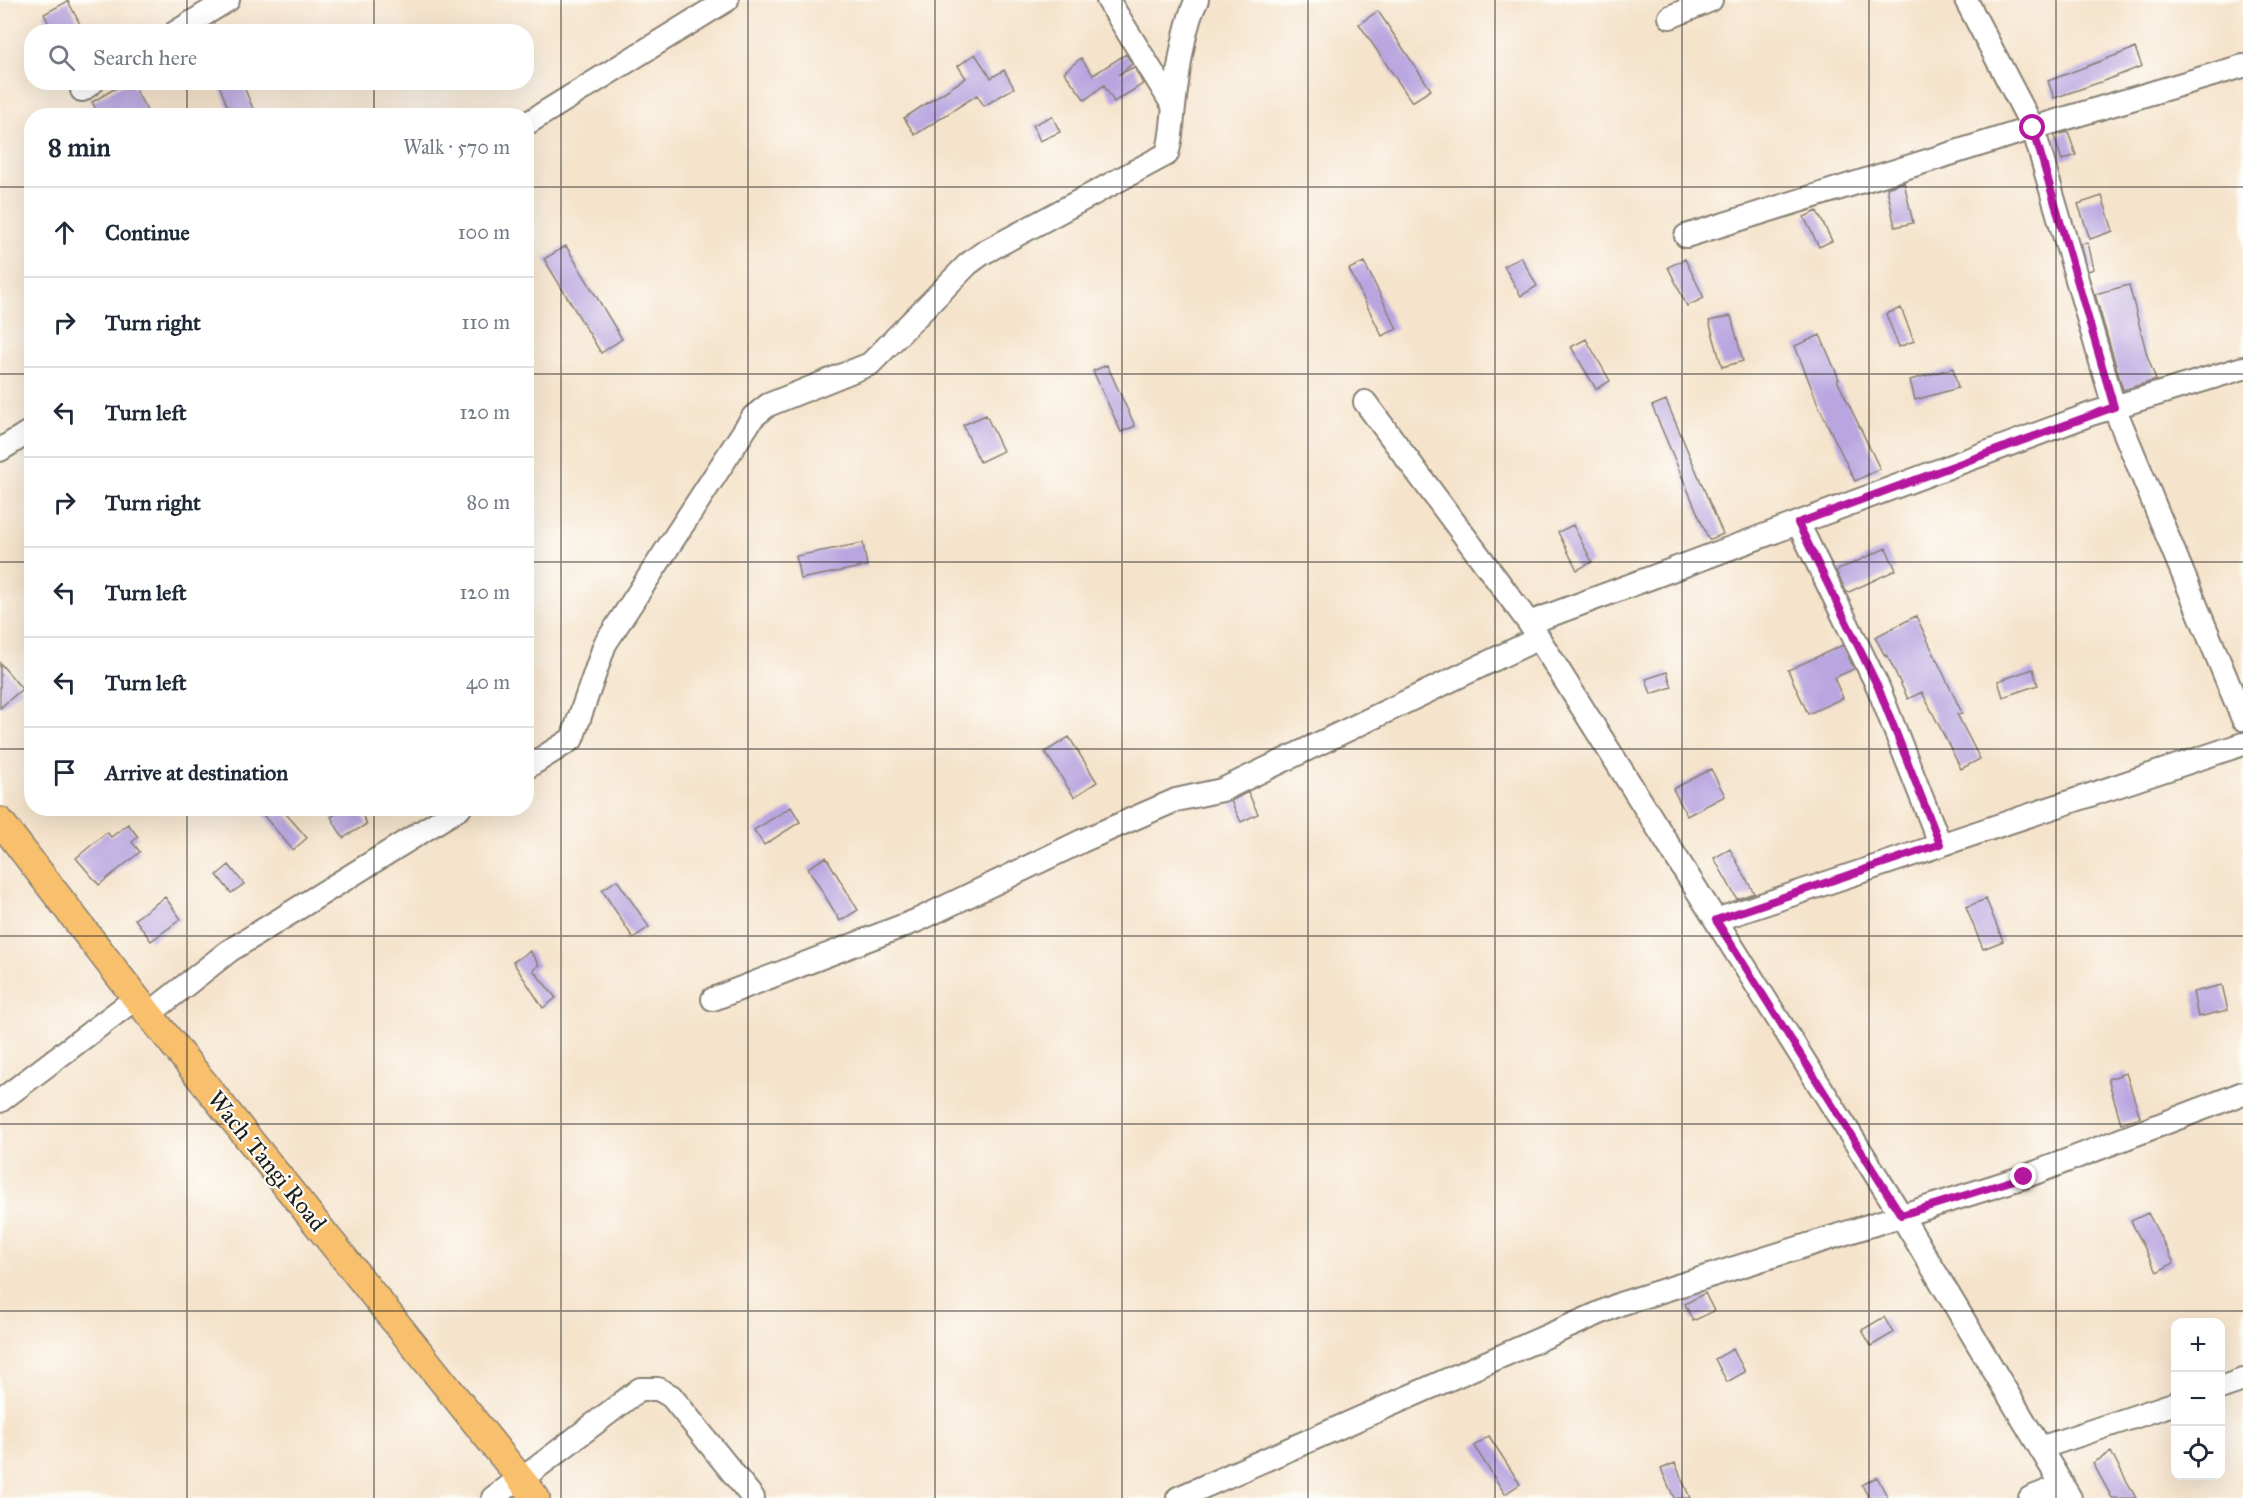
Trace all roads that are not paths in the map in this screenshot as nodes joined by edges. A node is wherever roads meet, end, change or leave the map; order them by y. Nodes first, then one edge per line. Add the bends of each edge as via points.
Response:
1 (228, 0) edge
2 (727, 0) edge
3 (1108, 0) edge
4 (1197, 0) edge
5 (1711, 0) edge
6 (1966, 0) edge
7 (1670, 17) dead end
8 (189, 24) edge
9 (2243, 66) edge
10 (1174, 106) junction
11 (534, 119) edge
12 (2033, 128) junction
13 (1686, 236) dead end
14 (2243, 368) edge
15 (1365, 402) dead end
16 (2114, 407) junction
17 (24, 435) edge
18 (0, 450) edge
19 (1798, 523) junction
20 (1534, 631) junction
21 (2243, 719) edge
22 (2243, 744) edge
23 (534, 763) edge
24 (447, 816) edge
25 (0, 821) edge
26 (1940, 844) junction
27 (1716, 920) junction
28 (713, 999) dead end
29 (143, 1006) junction
30 (2243, 1093) edge
31 (0, 1101) edge
32 (1901, 1215) junction
33 (2243, 1380) edge
34 (2225, 1386) edge
35 (2171, 1404) edge
36 (2040, 1448) junction
37 (529, 1482) edge
38 (2066, 1492) edge
39 (494, 1498) edge
40 (753, 1498) edge
41 (1178, 1498) edge
42 (2030, 1498) edge

1 - 8 street
2 - 11 street
3 - 10 street
4 - 10 street via 1187,27
5 - 7 street
6 - 12 street
9 - 12 street
10 - 23 street via 1167,154 983,252 870,364 768,405 753,417 605,644 572,740
12 - 13 street
12 - 16 street
14 - 16 street
15 - 20 street
16 - 19 street
16 - 21 street
17 - 18 street
19 - 20 street
19 - 26 street via 1878,687
20 - 27 street
20 - 28 street via 1221,790 1176,800 918,920
22 - 26 street
24 - 29 street
25 - 29 main road, Wach Tangi Road
26 - 27 street
27 - 32 street
29 - 31 street
29 - 37 main road, Wach Tangi Road
30 - 32 street via 2024,1177
32 - 36 street
32 - 41 street via 1620,1304
33 - 34 street
35 - 36 street
36 - 38 street
37 - 39 street
37 - 40 street via 640,1389 658,1389 671,1396
38 - 42 street

